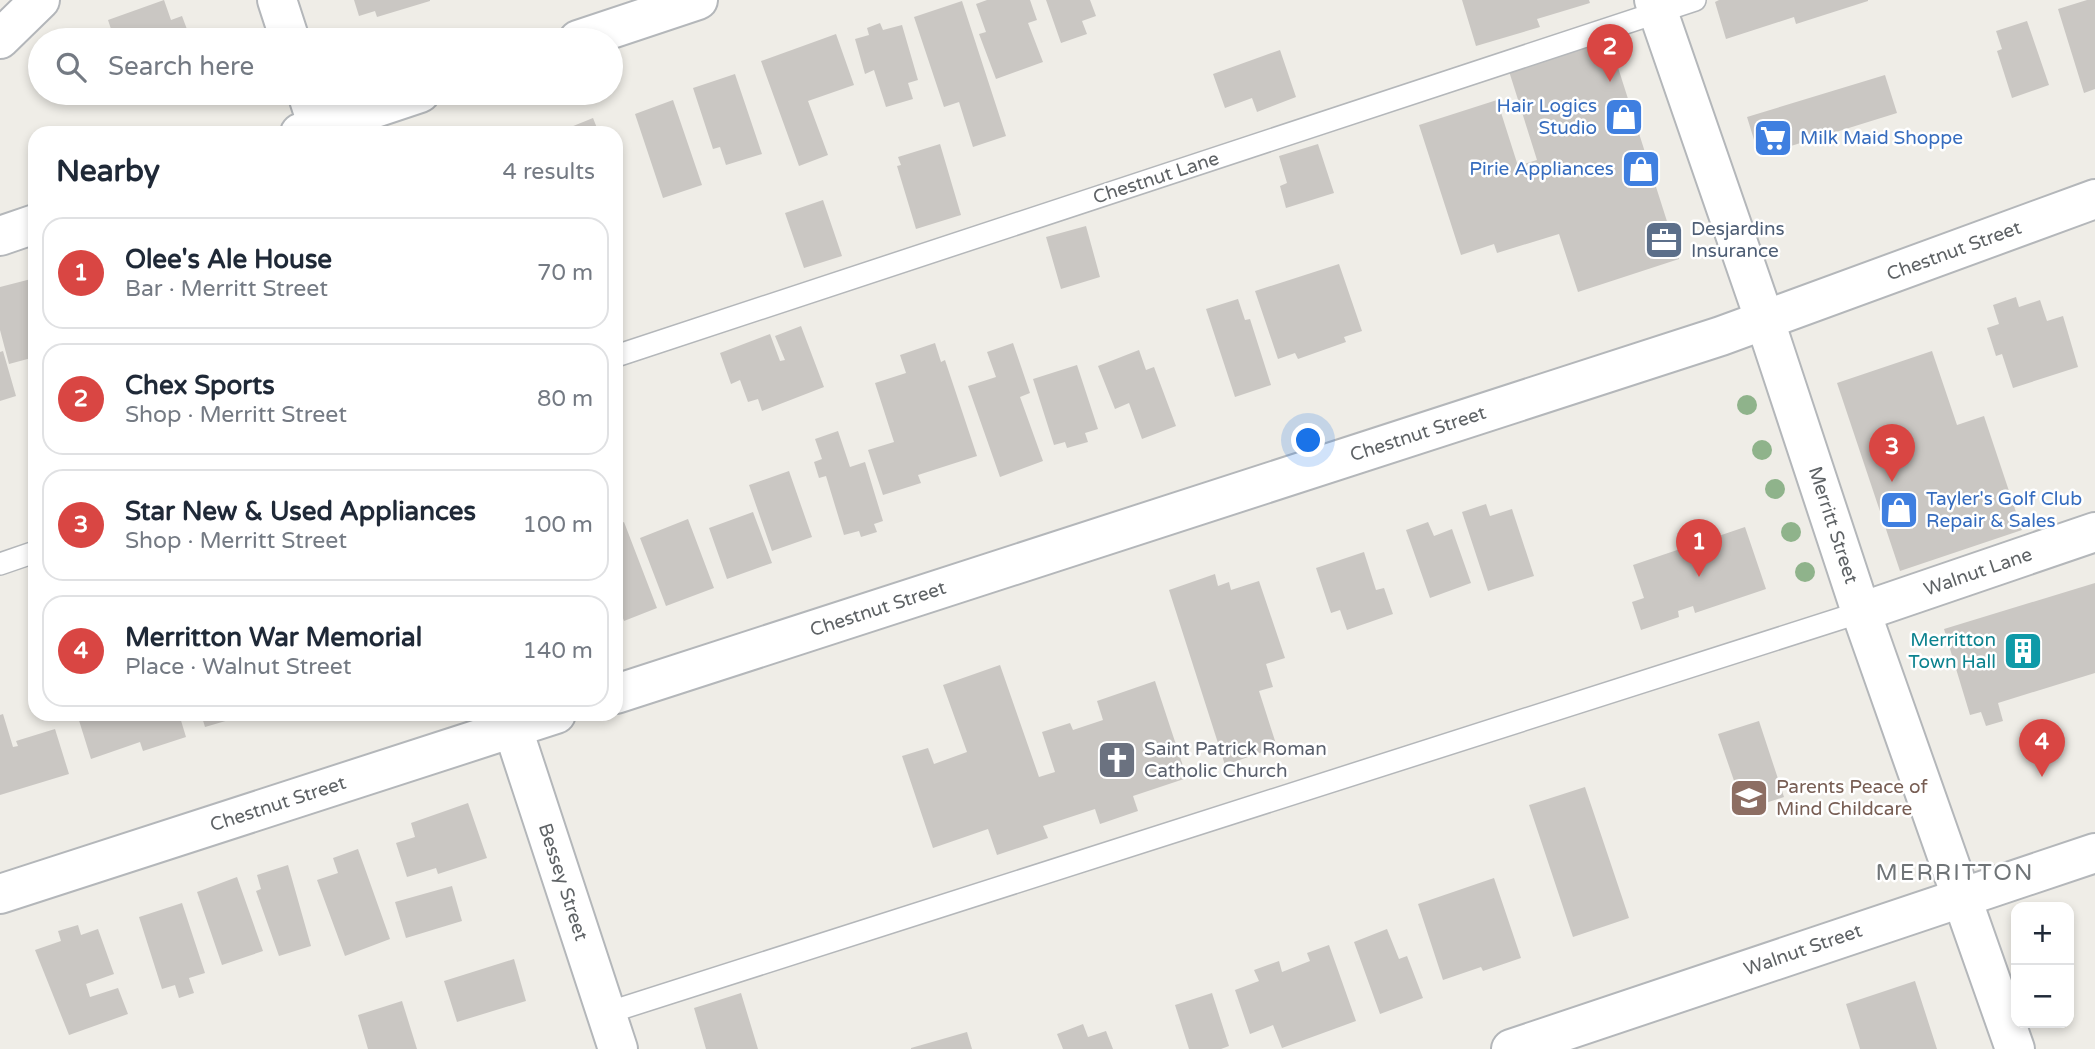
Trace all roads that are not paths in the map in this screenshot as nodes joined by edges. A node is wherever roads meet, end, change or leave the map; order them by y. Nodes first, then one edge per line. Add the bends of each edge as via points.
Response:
1 (40, 0) edge
2 (277, 0) edge
3 (698, 0) edge
4 (1695, 0) edge
5 (1656, 6) edge
6 (286, 28) edge
7 (614, 28) edge
8 (0, 39) edge
9 (374, 105) edge
10 (312, 121) edge
11 (2095, 200) edge
12 (28, 226) edge
13 (0, 236) edge
14 (1765, 321) junction
15 (623, 354) edge
16 (2095, 531) edge
17 (28, 554) edge
18 (0, 564) edge
19 (1861, 612) junction
20 (623, 692) edge
21 (510, 721) edge
22 (2095, 853) edge
23 (0, 894) edge
24 (1962, 896) junction
25 (607, 1013) junction
26 (618, 1049) edge
27 (1511, 1049) edge
28 (2015, 1049) edge

1 - 8 street
2 - 6 street
3 - 7 street
4 - 5 lane, Chestnut Lane
5 - 14 street, Merritt Street
5 - 15 lane, Chestnut Lane
9 - 10 street
11 - 14 street, Chestnut Street
12 - 13 street
14 - 19 street, Merritt Street
14 - 20 street, Chestnut Street
16 - 19 street, Walnut Lane
17 - 18 lane
19 - 24 street, Merritt Street
19 - 25 lane
21 - 23 street, Chestnut Street
21 - 25 street, Bessey Street
22 - 24 street, Walnut Street
24 - 27 street, Walnut Street
24 - 28 street, Merritt Street
25 - 26 street, Bessey Street

